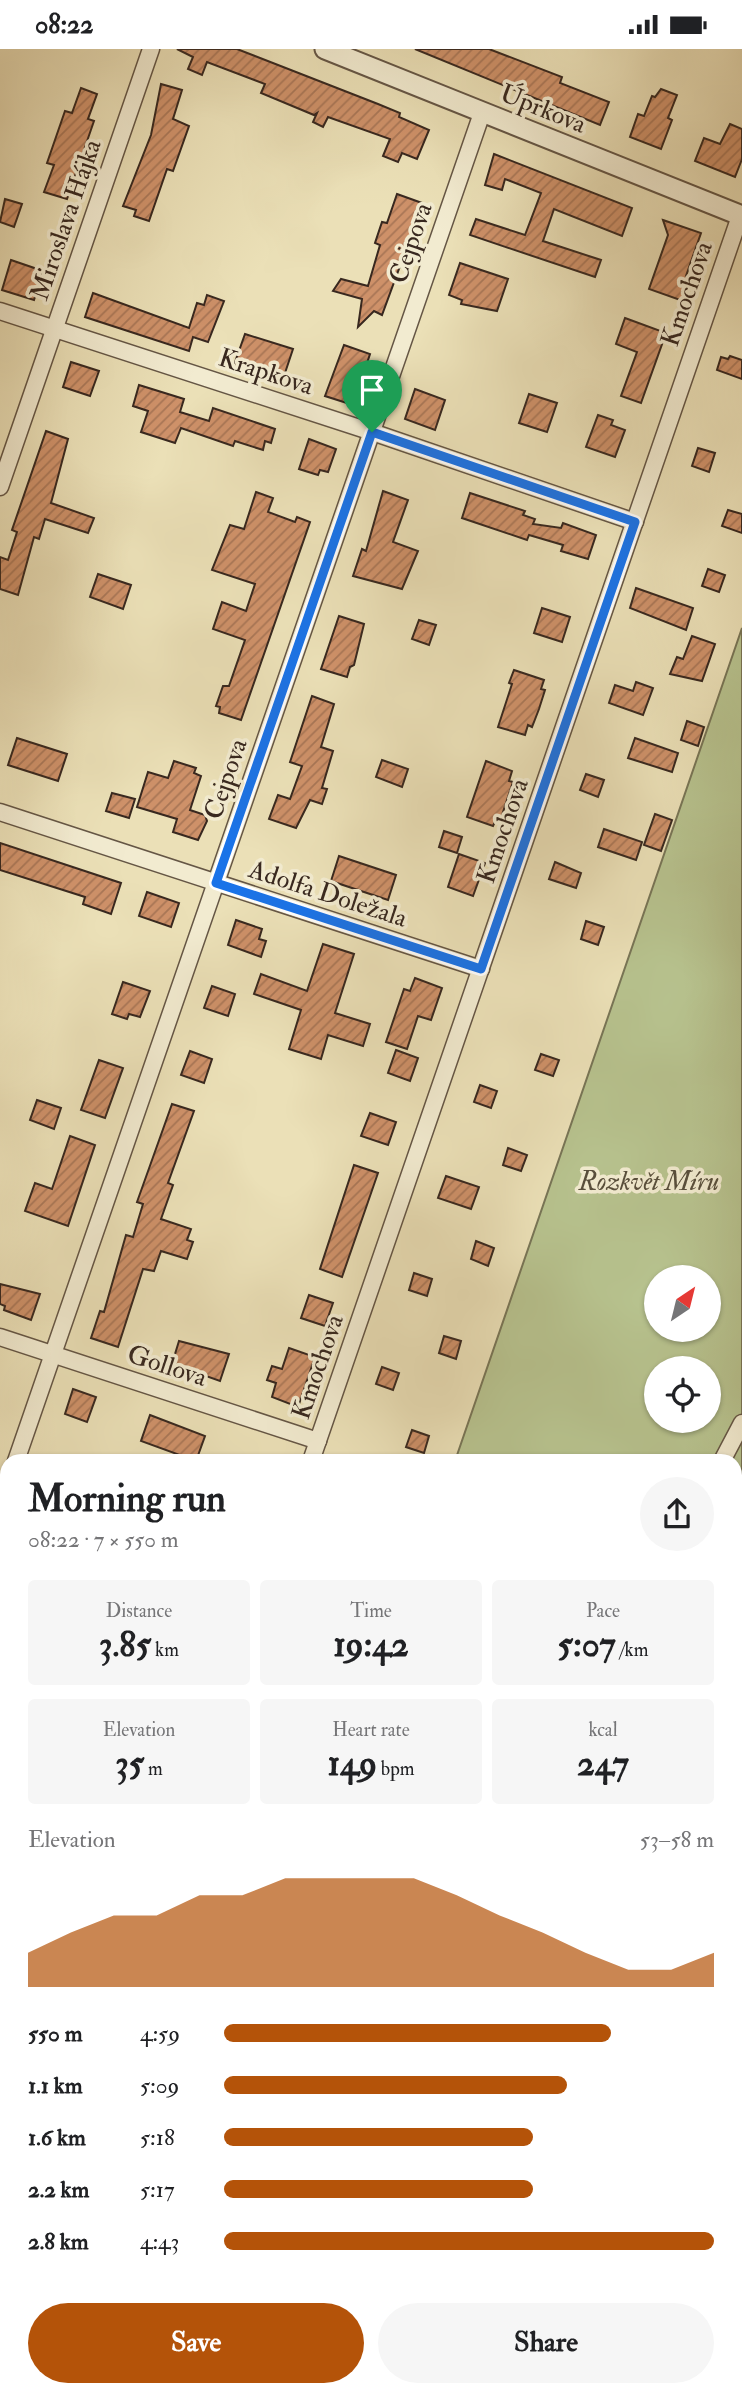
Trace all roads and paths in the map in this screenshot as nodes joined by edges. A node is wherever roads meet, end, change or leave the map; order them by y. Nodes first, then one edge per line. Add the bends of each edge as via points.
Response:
1 (151, 49) edge
2 (335, 51) edge
3 (482, 113) junction
4 (741, 216) edge
5 (0, 311) edge
6 (55, 329) junction
7 (372, 432) junction
8 (0, 487) edge
9 (635, 522) junction
10 (0, 812) edge
11 (216, 883) junction
12 (481, 969) junction
13 (0, 1337) edge
14 (53, 1355) junction
15 (742, 1423) edge
16 (318, 1441) junction
17 (18, 1454) edge
18 (313, 1454) edge
19 (726, 1454) edge

1 - 6 street, Miroslava Hájka
2 - 3 street, Úprkova
3 - 4 street, Úprkova
3 - 7 street, Cejpova
4 - 9 street, Kmochova
5 - 6 street, Krapkova
6 - 7 street, Krapkova
6 - 8 street, Miroslava Hájka
7 - 9 street, Krapkova
7 - 11 street, Cejpova
9 - 12 street, Kmochova
10 - 11 street, Adolfa Doležala
11 - 12 street, Adolfa Doležala
11 - 14 street, Cejpova
12 - 16 street, Kmochova
13 - 14 street, Gollova
14 - 16 street, Gollova
14 - 17 street, Cejpova
15 - 19 street
16 - 18 street, Kmochova

